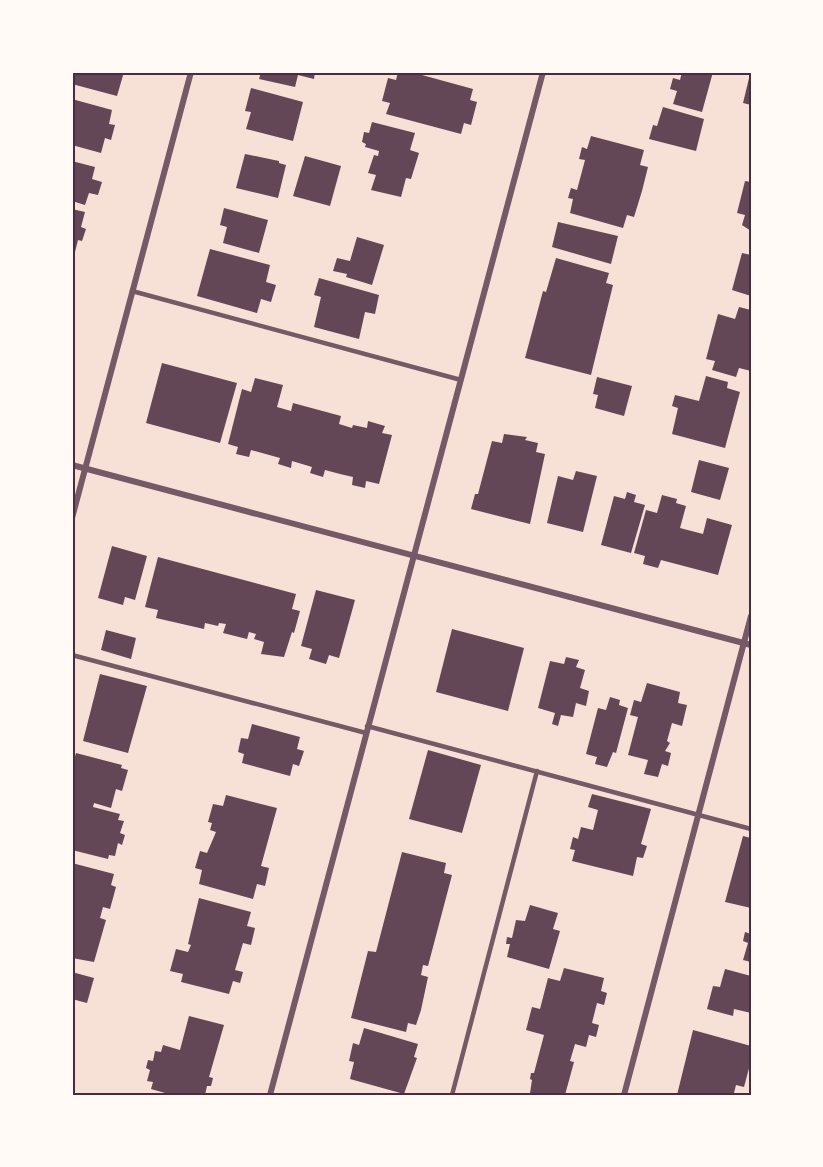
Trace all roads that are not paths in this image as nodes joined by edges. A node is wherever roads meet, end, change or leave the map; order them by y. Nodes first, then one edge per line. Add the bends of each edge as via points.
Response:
1 (191, 72) edge
2 (543, 72) edge
3 (132, 291) junction
4 (461, 380) junction
5 (72, 465) edge
6 (85, 468) junction
7 (72, 518) edge
8 (414, 557) junction
9 (751, 616) edge
10 (744, 643) junction
11 (751, 645) edge
12 (72, 655) edge
13 (367, 729) junction
14 (537, 771) junction
15 (699, 814) junction
16 (751, 829) edge
17 (270, 1095) edge
18 (452, 1095) edge
19 (624, 1095) edge

1 - 3 street
2 - 4 street
3 - 4 lane
3 - 6 street
4 - 8 street
5 - 6 street
6 - 7 street
6 - 8 street
8 - 10 street
8 - 13 street
9 - 10 street
10 - 11 street
10 - 15 street
12 - 13 lane
13 - 14 lane
13 - 17 street
14 - 15 lane
14 - 18 lane
15 - 16 lane
15 - 19 street

